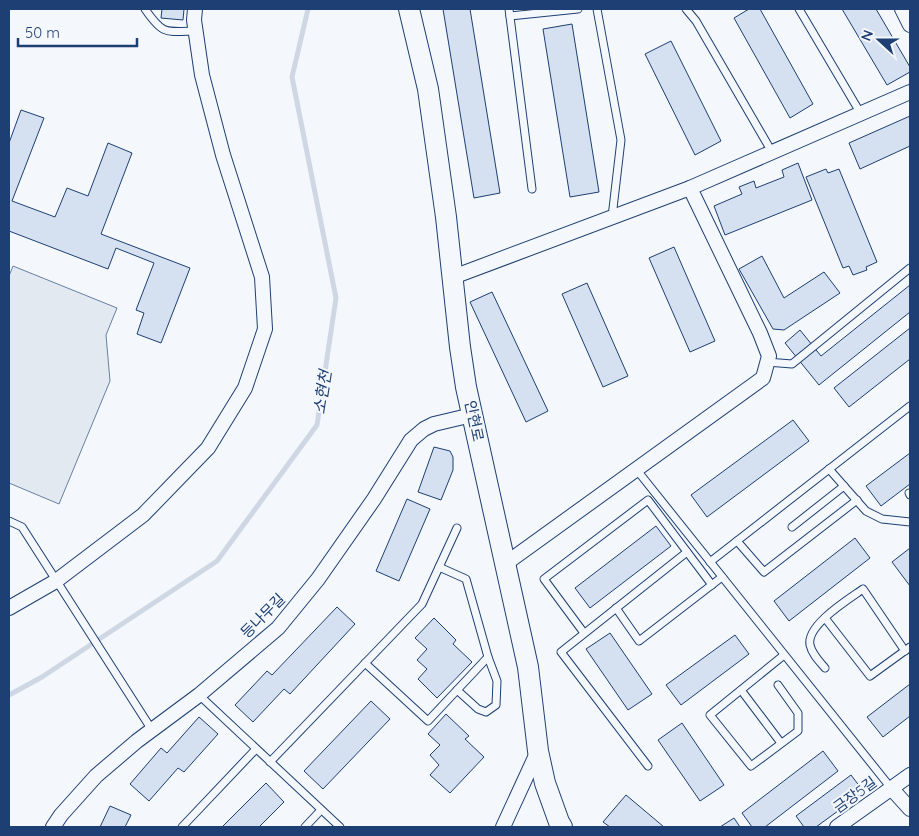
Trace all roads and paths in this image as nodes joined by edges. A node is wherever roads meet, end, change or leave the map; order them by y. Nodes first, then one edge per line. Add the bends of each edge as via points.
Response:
1 (145, 9) edge
2 (194, 9) edge
3 (409, 9) edge
4 (578, 9) edge
5 (597, 9) edge
6 (686, 9) edge
7 (799, 9) edge
8 (902, 9) edge
9 (510, 12) edge
10 (910, 25) edge
11 (196, 31) junction
12 (910, 92) edge
13 (861, 114) junction
14 (772, 152) junction
15 (690, 188) junction
16 (532, 189) dead end
17 (612, 218) junction
18 (910, 268) edge
19 (453, 277) junction
20 (767, 362) junction
21 (910, 406) edge
22 (472, 415) junction
23 (636, 469) junction
24 (830, 469) junction
25 (844, 486) junction
26 (857, 500) junction
27 (9, 521) edge
28 (910, 522) edge
29 (792, 527) dead end
30 (457, 528) dead end
31 (737, 540) junction
32 (687, 552) junction
33 (710, 562) junction
34 (505, 564) junction
35 (439, 567) junction
36 (722, 577) junction
37 (56, 581) junction
38 (712, 585) junction
39 (9, 608) edge
40 (616, 608) junction
41 (825, 618) junction
42 (584, 633) junction
43 (908, 649) edge
44 (784, 655) junction
45 (488, 657) junction
46 (365, 663) junction
47 (824, 668) dead end
48 (778, 685) dead end
49 (458, 690) junction
50 (741, 690) junction
51 (199, 695) junction
52 (152, 730) junction
53 (781, 743) junction
54 (256, 749) junction
55 (538, 751) junction
56 (270, 762) junction
57 (648, 766) dead end
58 (910, 774) edge
59 (891, 788) junction
60 (910, 809) edge
61 (321, 810) junction
62 (53, 827) edge
63 (182, 827) edge
64 (305, 827) edge
65 (340, 827) edge
66 (503, 827) edge
67 (562, 827) edge
68 (838, 827) edge

1 - 11 lane via 167,32
2 - 11 street
3 - 19 street, 안현로 via 428,89
4 - 9 lane
5 - 17 lane via 621,140
6 - 14 lane
7 - 13 lane
8 - 10 street
9 - 16 lane
11 - 37 street via 202,75 223,155 262,277 265,329 244,388 208,448 143,515
12 - 13 street
13 - 14 street
14 - 15 street
15 - 17 street
15 - 20 street via 760,333 769,356
17 - 19 street
18 - 20 lane via 792,364
19 - 22 street, 안현로 via 460,347
20 - 23 street via 763,378
21 - 24 lane
22 - 34 street, 안현로
22 - 51 street, 등나무길 via 434,424 411,440 318,579 278,628
23 - 33 lane
23 - 34 street
24 - 25 lane
24 - 31 lane
25 - 26 lane
25 - 29 lane
26 - 28 lane via 866,511 882,518
26 - 31 lane via 764,572
27 - 37 lane via 22,527
30 - 35 lane
31 - 33 lane
32 - 38 lane
32 - 40 lane
32 - 42 lane via 648,500 544,579
33 - 36 lane
34 - 55 street, 안현로 via 528,667
35 - 45 lane via 466,579
35 - 46 lane via 422,604
36 - 38 lane
36 - 44 lane
37 - 39 street
37 - 52 lane
38 - 40 lane via 639,641
40 - 42 lane
41 - 43 lane via 870,676
41 - 43 lane via 863,589
41 - 47 lane via 813,632 810,643
42 - 57 lane via 560,652
44 - 50 lane
44 - 59 lane
45 - 49 lane
45 - 49 lane via 497,681 496,705 486,712 478,709
46 - 49 lane via 428,721
46 - 56 lane
48 - 53 lane via 798,713 798,731
50 - 53 lane
50 - 53 lane via 710,715 750,766
51 - 52 street, 등나무길
51 - 54 lane
52 - 62 street, 등나무길 via 96,776
54 - 56 lane
54 - 63 lane
55 - 66 street
55 - 67 street, 안현로
56 - 61 lane
58 - 59 street, 금장5길
59 - 60 street, 금장5길
59 - 68 street, 금장5길
61 - 64 lane
61 - 65 lane

